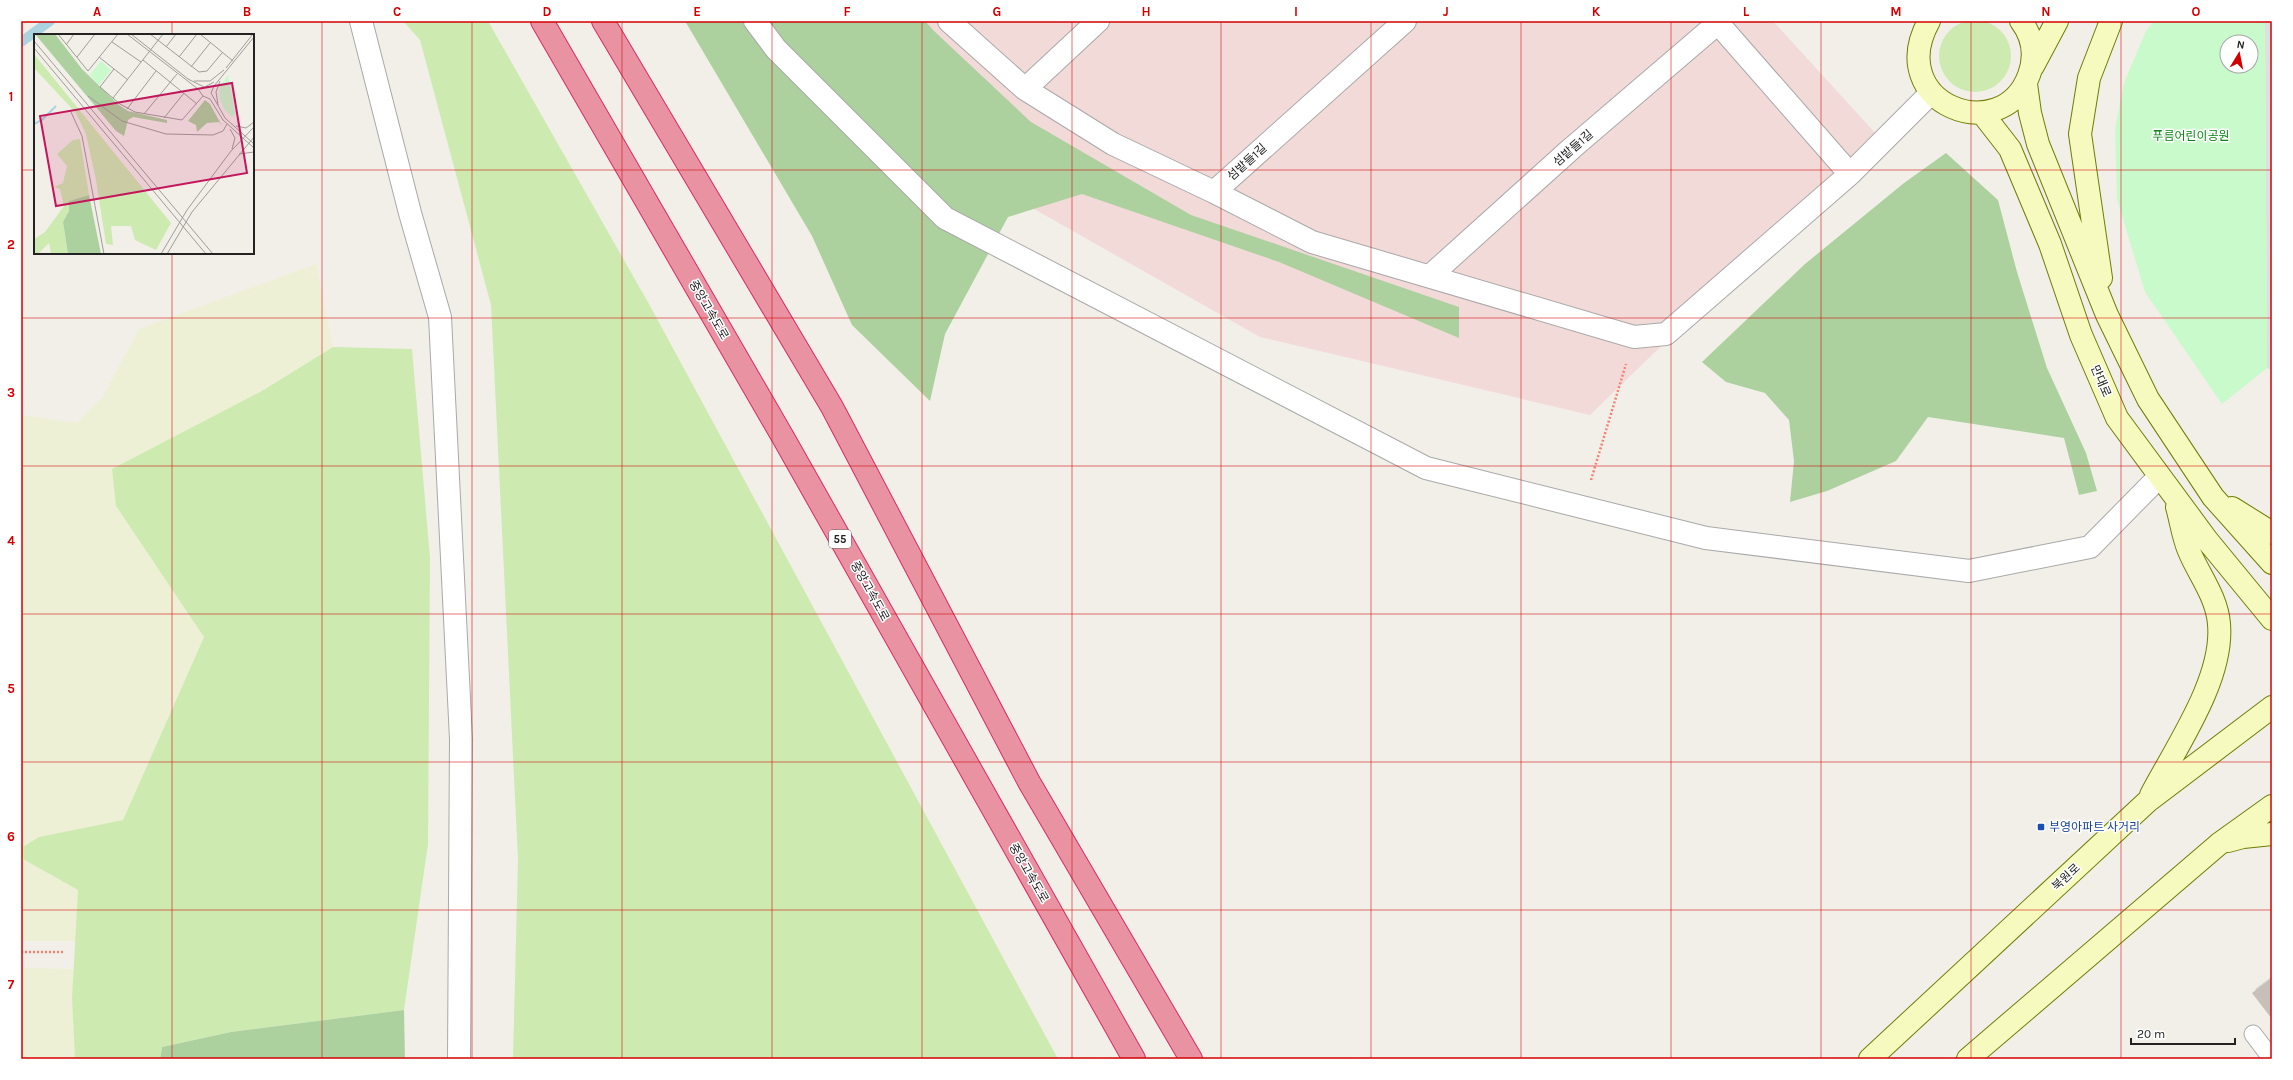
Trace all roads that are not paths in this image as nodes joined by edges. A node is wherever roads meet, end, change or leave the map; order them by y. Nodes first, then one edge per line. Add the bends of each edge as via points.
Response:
1 (361, 21) edge
2 (542, 21) edge
3 (603, 21) edge
4 (755, 21) edge
5 (949, 21) edge
6 (1098, 21) edge
7 (1405, 21) edge
8 (2021, 21) edge
9 (2057, 21) edge
10 (2111, 21) edge
11 (1717, 22) edge
12 (1919, 26) edge
13 (2029, 75) junction
14 (1025, 89) junction
15 (1931, 93) junction
16 (1982, 113) junction
17 (1850, 174) junction
18 (1214, 192) junction
19 (1430, 276) junction
20 (2108, 315) junction
21 (2159, 477) junction
22 (2213, 497) junction
23 (2175, 498) junction
24 (2272, 533) edge
25 (2272, 563) edge
26 (2272, 619) edge
27 (2272, 707) edge
28 (2148, 801) junction
29 (2272, 806) edge
30 (2272, 834) edge
31 (2219, 844) junction
32 (2253, 1034) dead end
33 (459, 1059) edge
34 (1134, 1059) edge
35 (1191, 1059) edge
36 (1870, 1059) edge
37 (1968, 1059) edge
38 (2272, 1059) edge

1 - 33 street via 410,213 440,317 461,739
2 - 34 highway, 중앙고속도로 / 55 via 784,439
3 - 35 highway via 832,407 1029,782
4 - 21 street via 776,49 945,218 1426,468 1706,538 1969,571 2090,547
5 - 14 street
6 - 14 street
7 - 18 street, 섬밭들1길
8 - 13 street via 2028,31 2033,48
9 - 13 street
10 - 20 street via 2089,78 2080,134
11 - 17 street, 섬밭들1길
11 - 19 street, 섬밭들1길
12 - 15 street via 1917,56 1920,75
13 - 16 street via 2015,98
13 - 20 street via 2030,113 2038,144
14 - 18 street via 1113,144
15 - 16 street via 1946,105 1963,112
15 - 17 street
16 - 21 street, 만대로 via 2010,149 2050,244 2081,335 2117,418
17 - 19 street via 1666,334 1634,337
18 - 19 street via 1312,242
20 - 22 street via 2148,399
21 - 23 street, 만대로
22 - 24 street
22 - 25 street
23 - 26 street, 만대로
23 - 28 street via 2188,550 2211,595 2219,623 2218,651 2208,687
27 - 28 street, 북원로
28 - 36 street, 북원로
29 - 31 street
30 - 31 street via 2243,837
31 - 37 street
32 - 38 lane

